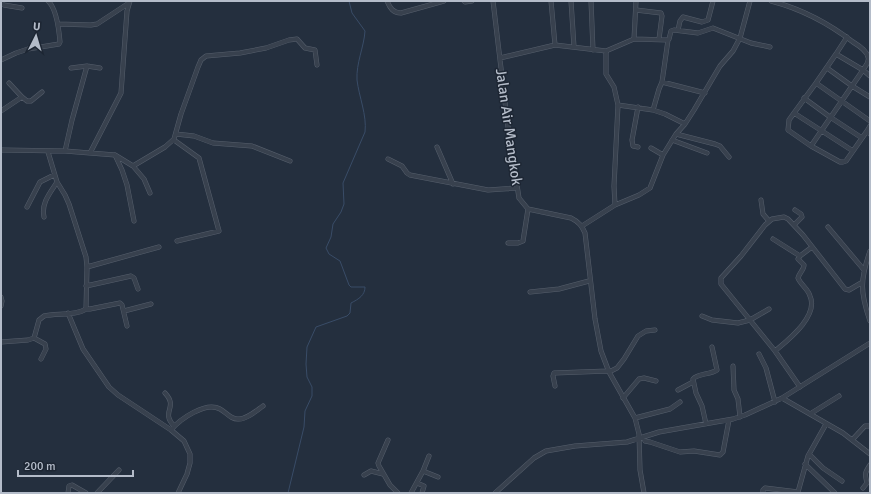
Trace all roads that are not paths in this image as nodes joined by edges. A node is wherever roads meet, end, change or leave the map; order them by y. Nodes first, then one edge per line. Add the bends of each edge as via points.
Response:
1 (48, 1) edge
2 (387, 1) edge
3 (444, 1) edge
4 (464, 1) edge
5 (472, 1) edge
6 (493, 1) edge
7 (551, 1) edge
8 (571, 1) edge
9 (591, 1) edge
10 (636, 1) edge
11 (713, 1) edge
12 (750, 1) edge
13 (771, 1) edge
14 (129, 2) edge
15 (1, 3) edge
16 (22, 8) dead end
17 (636, 10) junction
18 (58, 24) junction
19 (678, 30) junction
20 (848, 37) junction
21 (740, 38) junction
22 (634, 39) junction
23 (659, 39) junction
24 (668, 40) junction
25 (555, 45) junction
26 (574, 47) junction
27 (770, 47) dead end
28 (593, 50) junction
29 (606, 51) junction
30 (836, 54) junction
31 (500, 58) junction
32 (1, 60) edge
33 (317, 65) dead end
34 (87, 66) junction
35 (71, 68) dead end
36 (100, 68) dead end
37 (827, 68) junction
38 (863, 70) junction
39 (870, 76) edge
40 (662, 82) junction
41 (9, 83) dead end
42 (816, 83) junction
43 (852, 86) junction
44 (42, 92) dead end
45 (705, 93) junction
46 (22, 98) junction
47 (804, 98) junction
48 (870, 98) edge
49 (841, 102) junction
50 (618, 106) junction
51 (638, 107) junction
52 (653, 110) junction
53 (1, 111) edge
54 (794, 113) junction
55 (830, 117) junction
56 (870, 121) edge
57 (685, 124) junction
58 (870, 126) edge
59 (821, 130) junction
60 (868, 133) edge
61 (176, 134) junction
62 (676, 134) junction
63 (862, 138) junction
64 (174, 140) junction
65 (672, 140) junction
66 (811, 146) junction
67 (437, 147) dead end
68 (638, 147) dead end
69 (651, 148) dead end
70 (1, 150) edge
71 (853, 151) junction
72 (48, 152) junction
73 (65, 152) junction
74 (90, 153) junction
75 (707, 153) dead end
76 (115, 155) junction
77 (663, 155) junction
78 (729, 157) dead end
79 (388, 159) dead end
80 (290, 162) dead end
81 (133, 166) junction
82 (54, 175) junction
83 (57, 182) junction
84 (453, 184) junction
85 (516, 188) junction
86 (150, 193) dead end
87 (761, 200) dead end
88 (614, 205) junction
89 (26, 207) dead end
90 (528, 209) junction
91 (795, 210) dead end
92 (44, 217) dead end
93 (134, 221) dead end
94 (769, 221) junction
95 (794, 225) junction
96 (582, 226) junction
97 (828, 227) dead end
98 (773, 239) dead end
99 (177, 242) dead end
100 (508, 243) dead end
101 (159, 247) dead end
102 (812, 247) junction
103 (870, 251) edge
104 (800, 256) junction
105 (87, 267) junction
106 (864, 270) junction
107 (589, 281) junction
108 (861, 283) junction
109 (86, 286) junction
110 (138, 289) dead end
111 (530, 292) dead end
112 (1, 297) edge
113 (151, 304) dead end
114 (1, 306) edge
115 (86, 309) junction
116 (769, 309) dead end
117 (124, 311) junction
118 (68, 313) junction
119 (702, 316) dead end
120 (750, 320) junction
121 (870, 321) edge
122 (127, 326) dead end
123 (655, 330) dead end
124 (34, 338) junction
125 (1, 342) edge
126 (870, 343) edge
127 (712, 347) dead end
128 (775, 351) junction
129 (759, 354) dead end
130 (42, 359) dead end
131 (733, 366) dead end
132 (609, 371) junction
133 (656, 381) dead end
134 (693, 382) junction
135 (555, 386) dead end
136 (800, 387) junction
137 (678, 390) dead end
138 (165, 393) dead end
139 (839, 396) dead end
140 (623, 398) junction
141 (782, 398) junction
142 (680, 402) dead end
143 (775, 402) junction
144 (263, 406) dead end
145 (810, 414) junction
146 (740, 417) junction
147 (635, 418) junction
148 (729, 420) junction
149 (706, 424) junction
150 (826, 424) junction
151 (870, 426) edge
152 (173, 428) junction
153 (641, 438) junction
154 (388, 440) dead end
155 (852, 440) junction
156 (809, 454) junction
157 (870, 454) edge
158 (429, 456) dead end
159 (805, 464) junction
160 (870, 465) edge
161 (119, 470) dead end
162 (423, 471) junction
163 (383, 474) junction
164 (364, 475) dead end
165 (438, 477) dead end
166 (842, 481) dead end
167 (417, 483) junction
168 (863, 488) dead end
169 (778, 491) edge
170 (798, 492) edge
171 (68, 493) edge
172 (86, 493) edge
173 (97, 493) edge
174 (178, 493) edge
175 (398, 493) edge
176 (412, 493) edge
177 (422, 493) edge
178 (495, 493) edge
179 (644, 493) edge
180 (763, 493) edge
181 (835, 493) edge

1 - 18 street
2 - 3 street via 392,10 401,13
4 - 5 street
6 - 31 street, Jalan Air Mangkok
7 - 25 street
8 - 26 street
9 - 28 street
10 - 17 street
11 - 19 street via 708,20 702,22 682,17
12 - 21 street
13 - 20 street via 787,5 824,22
14 - 18 street via 97,24
14 - 74 street via 121,93
15 - 16 street
17 - 22 street
17 - 23 street via 662,14
18 - 32 street via 59,44 28,49
19 - 21 street via 698,33 712,28
19 - 24 street via 671,31
20 - 30 street
20 - 38 street via 869,58
21 - 27 street
21 - 45 street
22 - 23 street
22 - 29 street
23 - 24 street
24 - 40 street
25 - 26 street
25 - 31 street
26 - 28 street
28 - 29 street
29 - 50 street via 606,74 614,87
30 - 37 street
30 - 38 street
31 - 85 street, Jalan Air Mangkok
33 - 61 street via 316,50 305,48 297,39 240,53 206,56 198,67
34 - 35 street
34 - 36 street
34 - 73 street
37 - 42 street
37 - 43 street
38 - 39 street
38 - 43 street
40 - 45 street
40 - 52 street
41 - 46 street
42 - 47 street
42 - 49 street
43 - 48 street
43 - 49 street
44 - 46 street via 32,101
45 - 57 street
46 - 53 street
47 - 54 street
47 - 55 street
49 - 55 street
49 - 56 street
50 - 51 street
50 - 88 street
51 - 52 street
51 - 68 street via 632,140 633,146
52 - 57 street
54 - 59 street
54 - 66 street via 789,120 788,130
55 - 59 street
55 - 63 street
57 - 62 street
58 - 60 street
59 - 66 street
59 - 71 street
60 - 63 street
61 - 64 street
61 - 80 street via 194,136 213,143 252,146
62 - 65 street
62 - 78 street via 720,146
63 - 71 street
64 - 81 street
64 - 99 street via 199,158 219,230
65 - 75 street
65 - 77 street
66 - 71 street via 840,162 846,161
67 - 84 street
69 - 77 street
70 - 72 street
72 - 73 street
72 - 82 street
73 - 74 street
74 - 76 street
76 - 81 street
76 - 93 street via 127,185
77 - 88 street via 647,190
79 - 84 street via 402,166 408,175
81 - 86 street via 144,179
82 - 83 street
82 - 89 street via 40,182
83 - 92 street via 46,200
83 - 105 street via 69,204
84 - 85 street via 488,190
85 - 90 street, Jalan Air Mangkok via 519,198
87 - 94 street via 763,214
88 - 96 street
90 - 96 street via 571,218
90 - 100 street via 523,241
91 - 95 street via 802,217
94 - 95 street via 784,217
94 - 120 street via 721,278 721,284
95 - 102 street
96 - 107 street
97 - 106 street
98 - 104 street
101 - 105 street
102 - 104 street
102 - 108 street via 846,289 849,290
103 - 106 street
104 - 128 street via 798,259 804,267 798,278 811,297 810,314
105 - 109 street
106 - 108 street
107 - 111 street via 559,289
107 - 132 street via 601,351
108 - 121 street
109 - 110 street via 131,276
109 - 115 street
112 - 114 street
113 - 117 street
115 - 117 street via 120,303
115 - 118 street
116 - 120 street
117 - 122 street
118 - 124 street via 41,317
118 - 152 street via 84,349 109,387
119 - 120 street via 712,320 738,323
120 - 128 street
123 - 132 street via 646,331 638,336 617,368
124 - 125 street
124 - 130 street via 45,344
126 - 136 street
127 - 134 street via 717,370 695,376
128 - 136 street
129 - 143 street via 766,368
131 - 146 street via 734,390
132 - 135 street via 554,374
132 - 140 street
133 - 140 street via 639,379
134 - 137 street
134 - 149 street
136 - 141 street
138 - 152 street via 172,402 168,418
139 - 145 street
140 - 147 street
141 - 143 street
141 - 145 street
142 - 147 street via 670,409
143 - 146 street
144 - 152 street via 238,419 234,419 220,408 206,407 198,409
145 - 150 street
146 - 148 street
147 - 153 street
148 - 149 street
148 - 153 street via 723,452 720,455 694,451 680,452
149 - 153 street via 659,432
150 - 155 street
150 - 156 street
151 - 155 street via 865,426
152 - 174 street via 184,441 190,454 187,474
153 - 178 street via 627,442 546,451 534,458
153 - 179 street via 640,470
154 - 163 street via 378,463
155 - 157 street
156 - 159 street
156 - 166 street
158 - 162 street
159 - 170 street
159 - 181 street
160 - 168 street via 865,472 867,483
161 - 173 street
162 - 165 street
162 - 167 street
163 - 164 street via 371,471
163 - 175 street
167 - 176 street
167 - 177 street via 424,486
169 - 170 street
169 - 180 street via 765,488
171 - 172 street via 69,486 72,485

